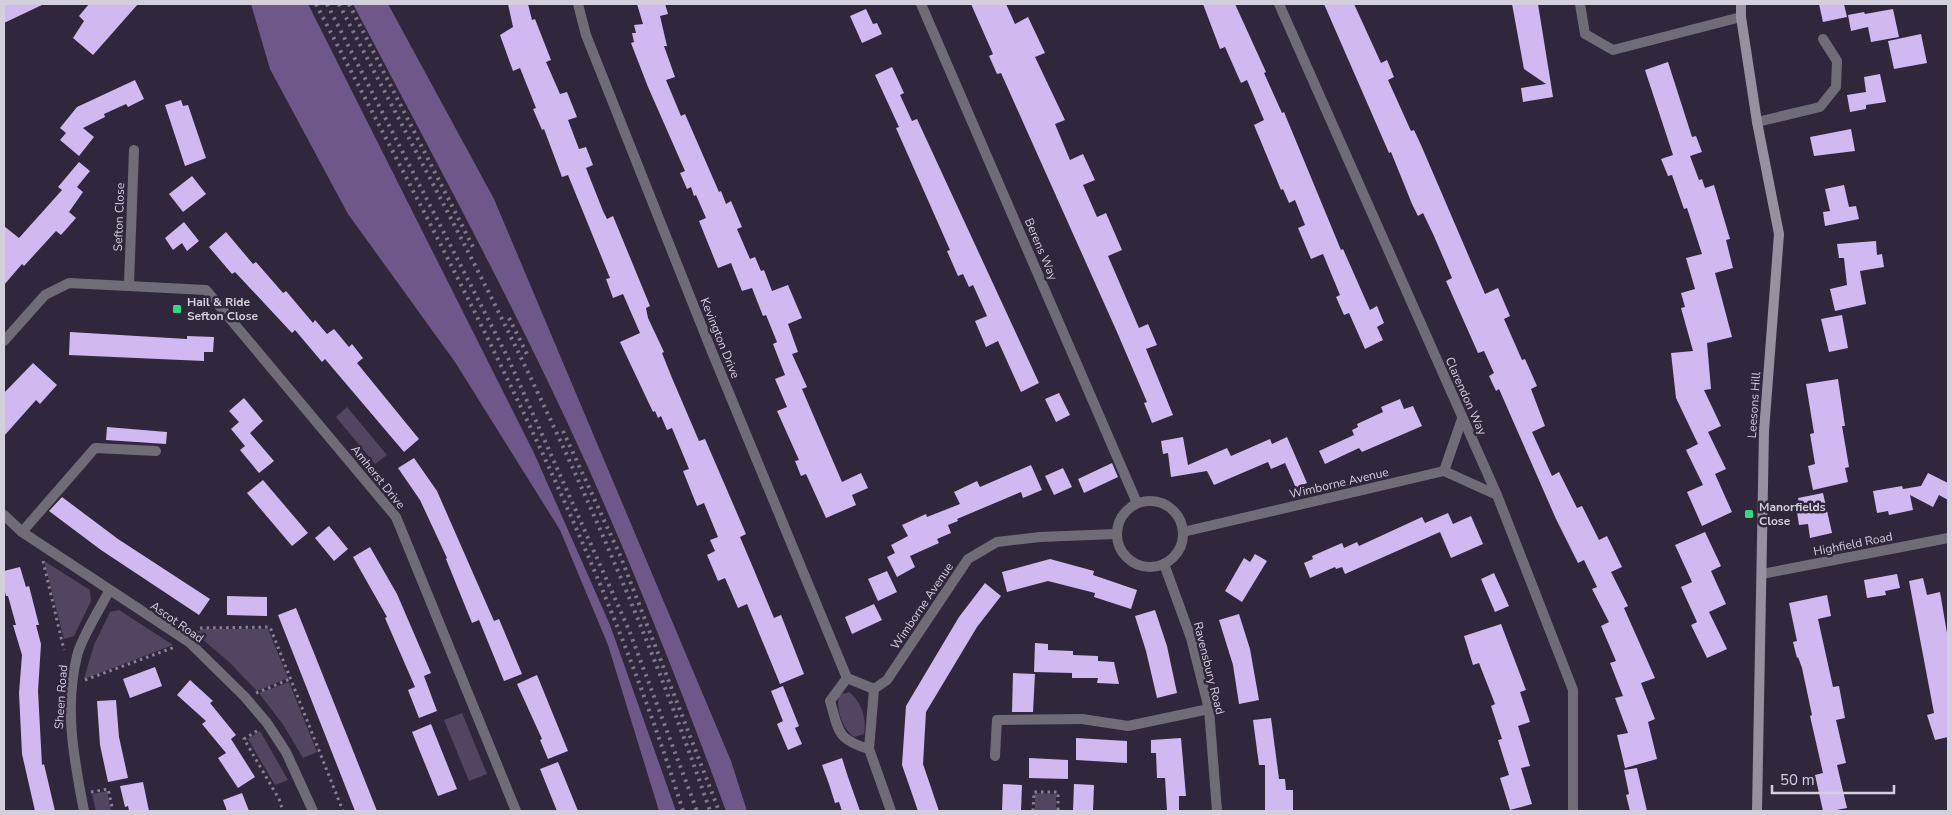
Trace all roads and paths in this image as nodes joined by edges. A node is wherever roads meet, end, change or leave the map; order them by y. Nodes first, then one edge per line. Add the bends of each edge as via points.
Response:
1 (578, 4) edge
2 (921, 4) edge
3 (1279, 4) edge
4 (1580, 4) edge
5 (1740, 4) edge
6 (1740, 17) junction
7 (1823, 39) dead end
8 (1757, 122) junction
9 (134, 150) dead end
10 (129, 284) junction
11 (4, 342) edge
12 (1462, 419) junction
13 (156, 450) dead end
14 (1444, 471) junction
15 (1497, 494) junction
16 (1137, 503) junction
17 (4, 515) edge
18 (22, 532) junction
19 (1183, 532) junction
20 (1116, 534) junction
21 (1948, 538) edge
22 (39, 543) junction
23 (1164, 564) junction
24 (1762, 574) junction
25 (109, 591) junction
26 (66, 656) dead end
27 (847, 678) junction
28 (290, 679) dead end
29 (874, 689) junction
30 (245, 697) junction
31 (1210, 709) junction
32 (267, 723) junction
33 (869, 749) junction
34 (995, 756) dead end
35 (81, 795) junction
36 (84, 811) edge
37 (113, 811) edge
38 (283, 811) edge
39 (313, 811) edge
40 (516, 811) edge
41 (890, 811) edge
42 (1033, 811) edge
43 (1058, 811) edge
44 (1217, 811) edge
45 (1573, 811) edge
46 (1757, 811) edge

1 - 27 street, Kevington Drive via 586,35 704,334
2 - 16 street, Berens Way
3 - 12 street, Clarendon Way
4 - 6 street via 1585,34 1613,50
5 - 6 street, Leesons Hill
6 - 8 street, Leesons Hill
7 - 8 street via 1837,61 1836,87 1820,107
8 - 24 street, Leesons Hill via 1779,234 1764,431
9 - 10 street, Sefton Close
10 - 11 street, Amherst Drive via 69,283 45,295
10 - 40 street, Amherst Drive via 206,290 396,517
12 - 14 street
12 - 15 street, Clarendon Way
13 - 18 street via 95,448
14 - 15 street
14 - 19 street, Wimborne Avenue
15 - 45 street, Clarendon Way via 1573,690
16 - 19 street via 1153,502 1167,506 1175,513
16 - 20 street via 1122,516
17 - 18 street, Ascot Road
18 - 22 street, Ascot Road
19 - 23 street via 1178,551
20 - 23 street via 1118,545 1132,562 1148,567
20 - 29 street, Wimborne Avenue via 997,542 968,559 887,680
21 - 24 street, Highfield Road
22 - 25 street, Ascot Road
22 - 26 path
23 - 31 street, Ravensbury Road via 1191,638
24 - 46 street, Leesons Hill
25 - 30 street, Ascot Road via 189,642
25 - 35 street, Sheen Road via 77,654 70,734
27 - 29 street
27 - 33 street via 830,701 840,734 852,744
28 - 30 path
29 - 33 street
30 - 32 street, Ascot Road
31 - 34 street via 1128,726 1082,719 997,720
31 - 44 street, Ravensbury Road
32 - 38 path via 244,739
32 - 39 street, Ascot Road via 286,752
33 - 41 street
35 - 36 street, Sheen Road
35 - 37 path via 108,789
42 - 43 path via 1034,792 1058,792

